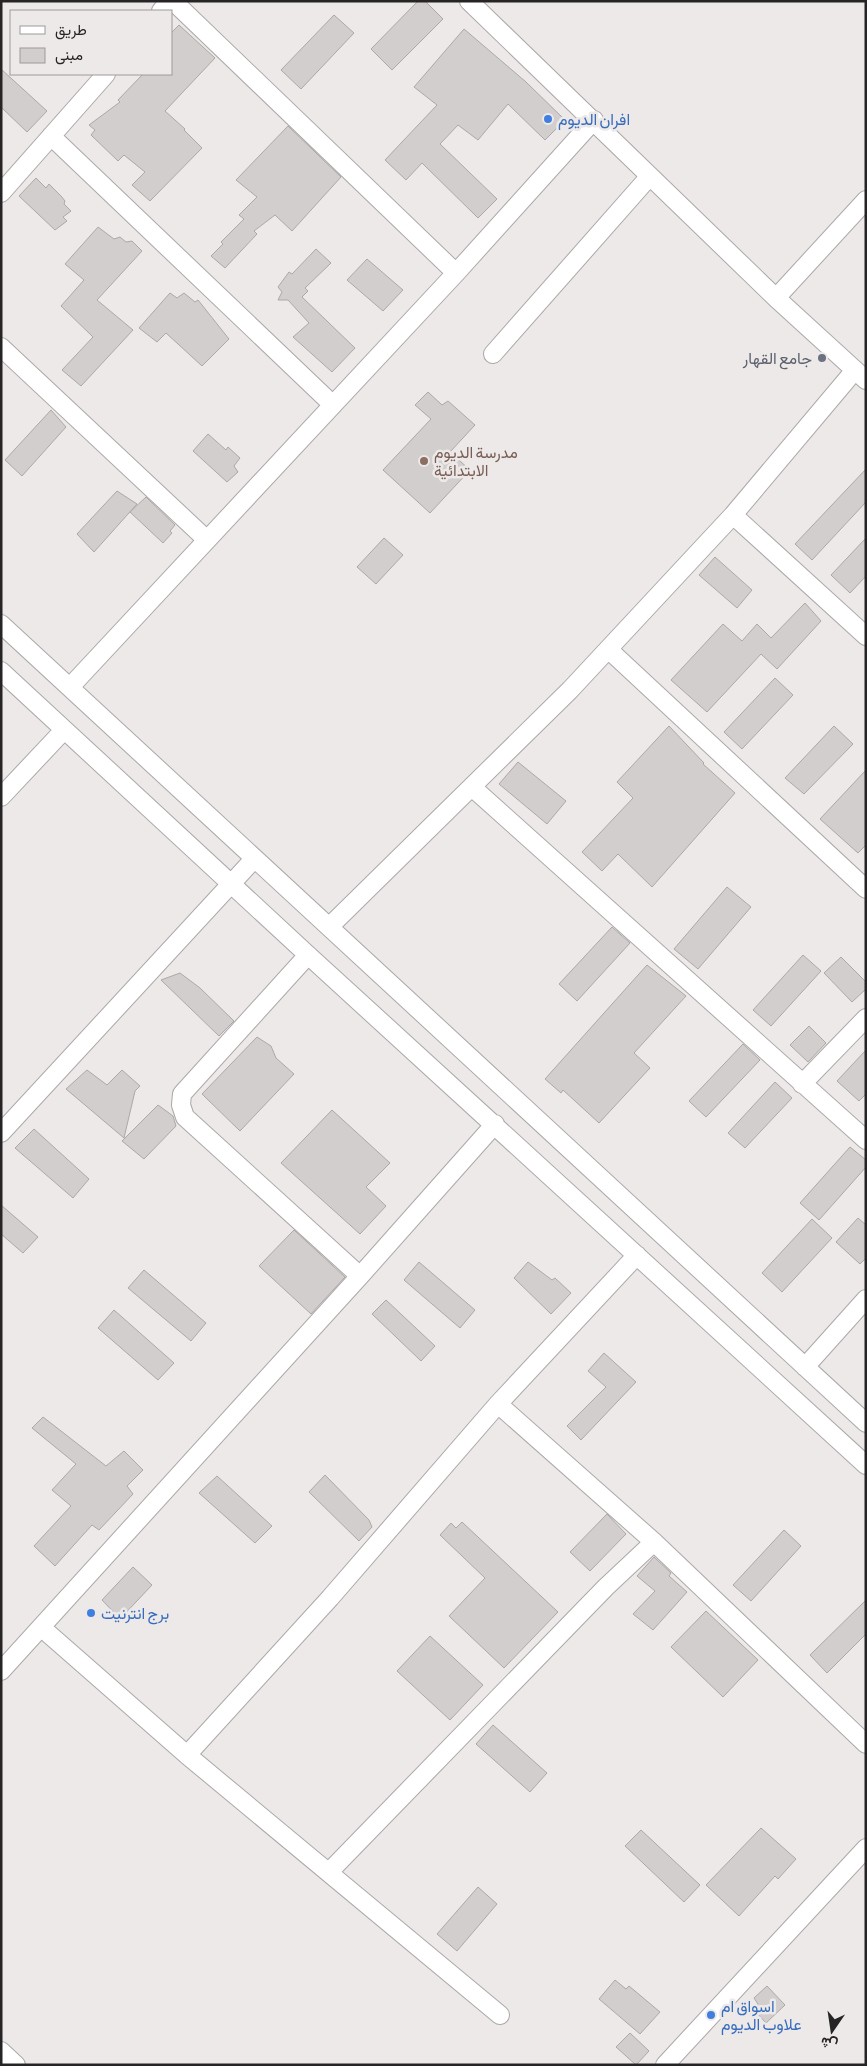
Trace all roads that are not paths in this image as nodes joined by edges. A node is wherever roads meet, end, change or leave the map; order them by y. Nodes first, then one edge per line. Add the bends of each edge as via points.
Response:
1 (173, 1) edge
2 (469, 1) edge
3 (105, 75) edge
4 (594, 120) junction
5 (51, 136) junction
6 (649, 177) junction
7 (1, 193) edge
8 (866, 200) edge
9 (456, 273) junction
10 (776, 298) junction
11 (1, 347) edge
12 (493, 354) dead end
13 (860, 375) edge
14 (333, 405) junction
15 (733, 515) junction
16 (207, 540) junction
17 (1, 624) edge
18 (866, 636) edge
19 (608, 649) junction
20 (1, 671) edge
21 (70, 687) junction
22 (64, 730) junction
23 (473, 788) junction
24 (1, 798) edge
25 (254, 859) junction
26 (231, 883) junction
27 (866, 889) edge
28 (329, 927) junction
29 (308, 956) junction
30 (866, 1018) edge
31 (802, 1084) junction
32 (495, 1124) junction
33 (1, 1133) edge
34 (866, 1140) edge
35 (636, 1255) junction
36 (360, 1276) junction
37 (866, 1299) edge
38 (805, 1367) junction
39 (498, 1404) junction
40 (866, 1423) edge
41 (866, 1465) edge
42 (654, 1542) junction
43 (42, 1628) junction
44 (1, 1671) edge
45 (866, 1744) edge
46 (186, 1755) junction
47 (866, 1848) edge
48 (329, 1872) junction
49 (500, 2015) dead end
50 (1, 2051) edge
51 (16, 2065) edge
52 (665, 2065) edge

1 - 9 street
2 - 4 street
3 - 5 street
4 - 6 street
4 - 9 street
5 - 7 street
5 - 14 street
6 - 10 street
6 - 12 street
8 - 10 street
9 - 14 street
10 - 13 street
11 - 16 street
13 - 15 street
14 - 16 street
15 - 18 street
15 - 19 street
16 - 21 street
17 - 21 street
19 - 23 street
19 - 27 street
20 - 22 street
21 - 25 street
22 - 24 street
22 - 26 street
23 - 28 street
23 - 31 street
25 - 26 street
25 - 28 street
26 - 29 street
26 - 33 street
28 - 38 street
29 - 32 street
29 - 36 street via 182,1094 181,1104 185,1117
30 - 31 street
31 - 34 street
32 - 35 street
32 - 36 street
35 - 39 street
35 - 41 street
36 - 43 street
37 - 38 street
38 - 40 street
39 - 42 street
39 - 46 street via 330,1598
42 - 45 street
42 - 48 street via 606,1587
43 - 44 street
43 - 46 street
46 - 48 street
47 - 52 street
48 - 49 street
50 - 51 street

